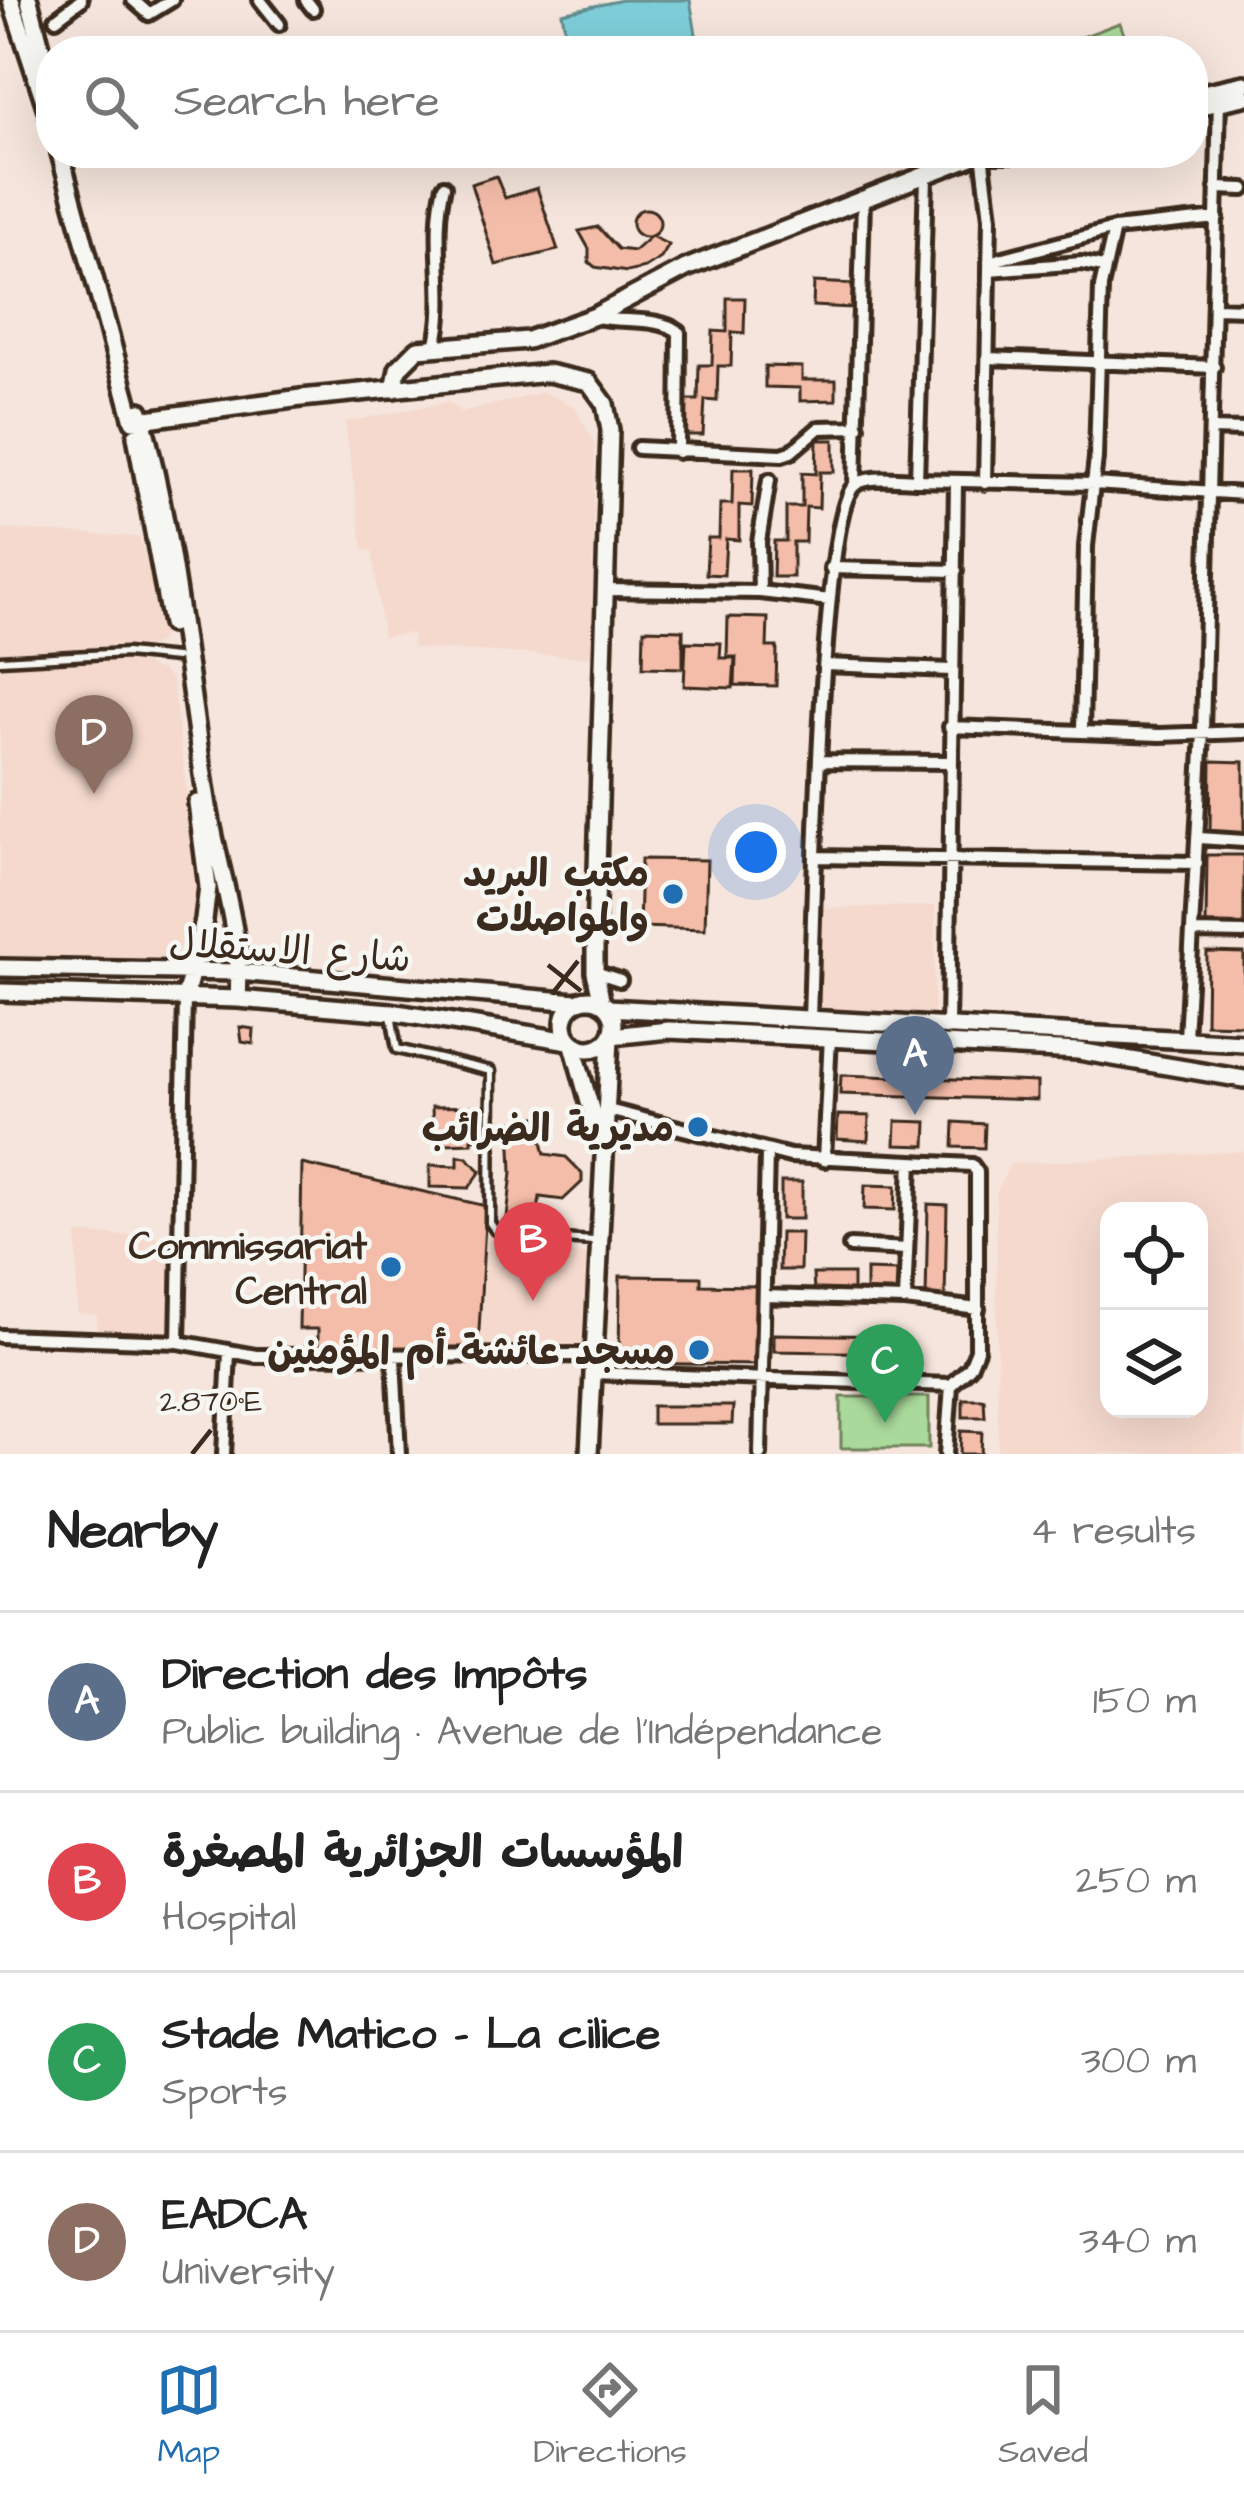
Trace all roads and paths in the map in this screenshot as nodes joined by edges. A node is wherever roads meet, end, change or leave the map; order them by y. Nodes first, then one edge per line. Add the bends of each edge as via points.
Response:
1 (10, 0) edge
2 (29, 0) edge
3 (80, 0) edge
4 (133, 0) edge
5 (172, 0) edge
6 (260, 0) edge
7 (56, 20) dead end
8 (0, 21) edge
9 (279, 24) dead end
10 (38, 36) edge
11 (25, 39) junction
12 (36, 74) edge
13 (1244, 84) edge
14 (1208, 95) edge
15 (1219, 95) junction
16 (1244, 97) edge
17 (1208, 101) edge
18 (64, 168) edge
19 (74, 168) edge
20 (947, 168) edge
21 (985, 168) edge
22 (926, 177) junction
23 (444, 186) dead end
24 (1216, 188) junction
25 (1244, 189) edge
26 (863, 200) junction
27 (1216, 218) junction
28 (1114, 229) junction
29 (989, 266) junction
30 (1103, 267) junction
31 (1216, 308) junction
32 (1244, 309) edge
33 (595, 316) junction
34 (435, 347) junction
35 (988, 358) junction
36 (1099, 364) junction
37 (1214, 367) junction
38 (394, 389) junction
39 (137, 420) junction
40 (858, 427) junction
41 (1212, 429) junction
42 (1244, 430) edge
43 (638, 448) dead end
44 (678, 452) junction
45 (769, 479) dead end
46 (917, 480) junction
47 (956, 483) junction
48 (985, 483) junction
49 (1094, 484) junction
50 (855, 485) junction
51 (1209, 491) junction
52 (1244, 494) edge
53 (831, 568) junction
54 (956, 571) junction
55 (605, 590) junction
56 (760, 592) junction
57 (830, 600) junction
58 (176, 658) junction
59 (0, 660) edge
60 (825, 664) junction
61 (951, 670) junction
62 (950, 727) junction
63 (1082, 730) junction
64 (1203, 732) junction
65 (1244, 732) edge
66 (819, 761) junction
67 (951, 762) junction
68 (1199, 838) junction
69 (1244, 841) edge
70 (817, 857) junction
71 (950, 861) junction
72 (1197, 863) junction
73 (204, 920) junction
74 (1194, 932) junction
75 (1244, 933) edge
76 (0, 968) edge
77 (66, 970) junction
78 (189, 971) junction
79 (158, 972) junction
80 (238, 972) junction
81 (595, 972) junction
82 (620, 980) dead end
83 (0, 992) edge
84 (65, 994) junction
85 (184, 998) junction
86 (238, 999) junction
87 (579, 1000) junction
88 (605, 1005) junction
89 (391, 1012) junction
90 (810, 1018) junction
91 (948, 1028) junction
92 (830, 1036) junction
93 (611, 1037) junction
94 (1186, 1038) junction
95 (1244, 1042) edge
96 (572, 1043) junction
97 (1244, 1079) edge
98 (608, 1110) junction
99 (767, 1153) junction
100 (604, 1154) junction
101 (824, 1160) junction
102 (910, 1162) junction
103 (598, 1241) junction
104 (850, 1246) dead end
105 (907, 1249) junction
106 (764, 1296) junction
107 (905, 1300) junction
108 (978, 1309) junction
109 (0, 1336) edge
110 (178, 1342) junction
111 (229, 1352) junction
112 (394, 1358) junction
113 (591, 1364) junction
114 (764, 1378) junction
115 (951, 1385) junction
116 (224, 1454) edge
117 (399, 1454) edge
118 (589, 1454) edge
119 (760, 1454) edge
120 (946, 1454) edge

1 - 11 street
2 - 10 street
3 - 7 street
4 - 5 street via 149,14
6 - 9 street
8 - 11 street
11 - 12 street
13 - 15 street
14 - 15 street
15 - 16 street
15 - 17 street
15 - 24 street
18 - 39 street
19 - 39 street
20 - 22 street
21 - 29 street
22 - 26 street
22 - 46 street
23 - 34 street
24 - 25 street
24 - 27 street
26 - 33 street via 686,268
26 - 40 street
27 - 28 street
27 - 31 street
28 - 29 street
28 - 30 street
29 - 30 street
29 - 35 street
30 - 36 street
31 - 32 street
31 - 37 street
33 - 34 street via 528,340
33 - 44 street via 666,323 679,332
34 - 38 street via 408,356
35 - 36 street
35 - 48 street
36 - 37 street
36 - 49 street
37 - 41 street
38 - 39 street
38 - 55 street via 548,374 598,390 610,430
39 - 58 street
39 - 80 street via 165,522
40 - 44 street via 819,428 782,455
40 - 50 street
41 - 42 street
41 - 51 street
43 - 44 street
45 - 56 street
46 - 47 street
46 - 50 street
47 - 48 street
47 - 54 street
48 - 49 street
49 - 51 street
49 - 63 street
50 - 53 street
51 - 52 street
51 - 64 street
53 - 54 street
53 - 57 street
54 - 61 street
55 - 56 street
55 - 81 street
56 - 57 street
57 - 60 street
58 - 59 lane
58 - 73 street via 207,866
60 - 61 street
60 - 66 street
61 - 62 street
62 - 63 street
62 - 67 street
63 - 64 street
64 - 65 street
64 - 68 street
66 - 67 street
66 - 70 street
67 - 71 street
68 - 69 street
68 - 72 street
70 - 71 street
70 - 90 street
71 - 72 street
71 - 91 street
72 - 74 street
73 - 78 street
73 - 79 street via 185,951
74 - 75 street
74 - 94 street
76 - 77 street, شارع الاستقلال
77 - 79 street, شارع الاستقلال
77 - 84 street
78 - 79 street, شارع الاستقلال
78 - 80 street, شارع الاستقلال
78 - 85 street
80 - 86 street
80 - 87 street, شارع الاستقلال
81 - 82 street
81 - 87 street
81 - 88 street
83 - 84 street
84 - 85 street
85 - 86 street
85 - 110 street
86 - 89 street
87 - 88 street
87 - 96 street via 563,1019
88 - 90 street
88 - 93 street
89 - 96 street
89 - 103 lane via 397,1049 491,1071 495,1230
90 - 91 street
91 - 94 street
92 - 93 street via 670,1030
92 - 97 street via 1078,1051
92 - 101 street
93 - 96 street via 589,1050
93 - 98 street
94 - 95 street
96 - 100 street
98 - 99 street
98 - 100 street
99 - 101 street
99 - 106 street
100 - 103 street
101 - 102 street
102 - 105 street
102 - 108 street via 962,1162 977,1172
103 - 113 street
104 - 105 street
105 - 107 street
106 - 107 street
106 - 114 street
107 - 108 street
108 - 115 street via 975,1359
109 - 110 street
110 - 111 street
111 - 112 street
111 - 116 street
112 - 113 street
112 - 117 street
113 - 114 street
113 - 118 street
114 - 115 street
114 - 119 street
115 - 120 street

